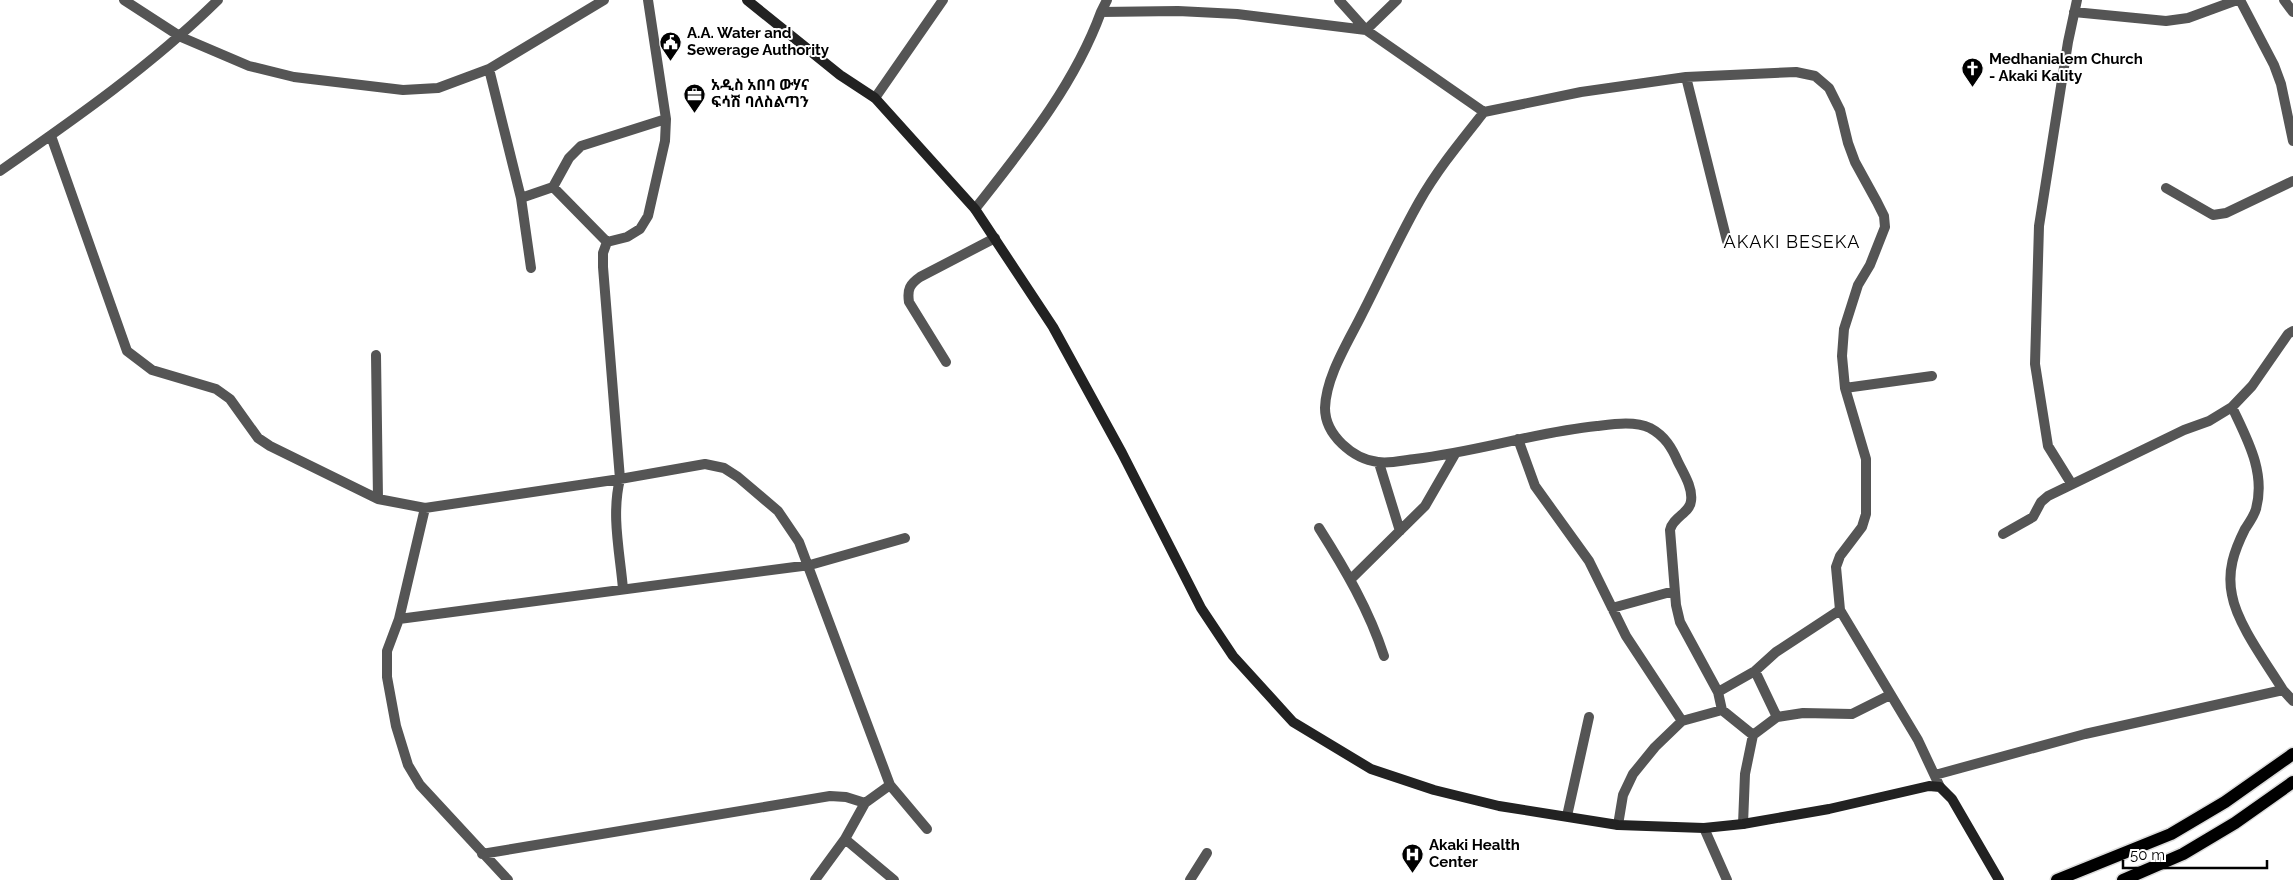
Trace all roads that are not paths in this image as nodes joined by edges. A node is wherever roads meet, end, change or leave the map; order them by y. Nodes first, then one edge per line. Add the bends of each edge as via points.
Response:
1 (124, 0) edge
2 (218, 0) edge
3 (604, 0) edge
4 (648, 0) edge
5 (747, 0) edge
6 (943, 0) edge
7 (1107, 0) edge
8 (1339, 0) edge
9 (1397, 0) edge
10 (2077, 0) edge
11 (2238, 0) edge
12 (2284, 0) edge
13 (1101, 12) junction
14 (2074, 12) junction
15 (2293, 12) edge
16 (1366, 30) junction
17 (181, 37) junction
18 (489, 69) junction
19 (1686, 77) junction
20 (875, 98) junction
21 (1484, 112) junction
22 (666, 119) junction
23 (51, 136) junction
24 (2293, 141) edge
25 (0, 171) edge
26 (2293, 181) edge
27 (553, 187) junction
28 (2166, 188) dead end
29 (521, 198) junction
30 (975, 209) junction
31 (995, 238) junction
32 (1727, 241) dead end
33 (607, 242) junction
34 (531, 268) dead end
35 (2293, 330) edge
36 (376, 355) dead end
37 (946, 362) dead end
38 (1932, 376) dead end
39 (1845, 388) junction
40 (2232, 407) junction
41 (1518, 439) junction
42 (1455, 454) junction
43 (1379, 462) junction
44 (620, 479) junction
45 (2071, 483) junction
46 (378, 499) junction
47 (425, 508) junction
48 (1319, 528) dead end
49 (1400, 531) junction
50 (2003, 534) dead end
51 (905, 538) dead end
52 (810, 565) junction
53 (1351, 579) junction
54 (623, 589) junction
55 (1674, 591) junction
56 (1612, 608) junction
57 (1840, 610) junction
58 (399, 619) junction
59 (1384, 656) dead end
60 (1755, 671) junction
61 (2283, 690) junction
62 (1718, 692) junction
63 (1890, 695) junction
64 (2293, 701) edge
65 (1722, 710) junction
66 (1588, 717) dead end
67 (1777, 717) junction
68 (1682, 721) junction
69 (1753, 735) junction
70 (2293, 754) edge
71 (1935, 775) junction
72 (2293, 782) edge
73 (890, 784) junction
74 (1940, 787) junction
75 (865, 803) junction
76 (1567, 816) junction
77 (1743, 824) junction
78 (1618, 825) junction
79 (1704, 828) junction
80 (927, 829) dead end
81 (845, 839) junction
82 (1207, 853) dead end
83 (482, 854) junction
84 (508, 880) edge
85 (815, 880) edge
86 (894, 880) edge
87 (1190, 880) edge
88 (1727, 880) edge
89 (1999, 880) edge
90 (2057, 880) edge
91 (2123, 880) edge

1 - 17 street
2 - 17 street
3 - 18 street
4 - 22 street
5 - 20 main road via 832,69
6 - 20 street
7 - 13 street
8 - 16 street
9 - 16 street
10 - 14 street
11 - 14 street via 2188,18 2166,21
11 - 24 street via 2276,71
12 - 15 street
13 - 16 street via 1236,14
13 - 30 street via 1091,38 1051,107
14 - 45 street via 2039,226 2035,364 2048,446
16 - 21 street
17 - 18 street via 249,66 354,86 403,90 438,88
17 - 23 street
18 - 29 street
19 - 21 street via 1582,92
19 - 32 street
19 - 39 street via 1796,72 1815,76 1829,88 1837,102 1855,162 1877,202 1885,226 1848,309 1842,356
20 - 30 main road
21 - 43 street via 1419,202 1327,390 1325,410 1332,433 1358,456
22 - 27 street via 581,146 569,158
22 - 33 street via 665,141 648,216 640,229 627,237
23 - 25 street
23 - 46 street via 127,352 152,370 216,389 230,399 258,438
26 - 28 street via 2226,213 2213,215
27 - 29 street
27 - 33 street
29 - 34 street
30 - 31 main road
31 - 37 street via 911,283 909,302
31 - 76 main road via 1053,328 1201,608 1233,656 1293,722 1371,769 1434,790 1499,806
33 - 44 street via 603,267
35 - 40 street via 2252,386
36 - 46 street
38 - 39 street
39 - 57 street via 1866,459 1866,514 1862,527 1840,556 1836,567
40 - 45 street via 2209,421
40 - 61 street via 2252,448 2259,492 2255,510 2236,548 2230,572 2232,596 2238,615
41 - 42 street
41 - 55 street via 1558,429 1634,424 1650,428 1670,443 1690,488 1691,502 1672,523 1670,530
41 - 56 street via 1535,486 1589,562
42 - 43 street
42 - 49 street via 1426,506
43 - 49 street
44 - 47 street
44 - 52 street via 705,464 724,468 778,511
44 - 54 street via 616,511
45 - 50 street via 2041,502 2033,517
46 - 47 street
47 - 58 street
48 - 53 street
49 - 53 street
51 - 52 street
52 - 54 street
52 - 73 street
53 - 59 street via 1375,628
54 - 58 street
55 - 56 street
55 - 62 street via 1680,622
56 - 68 street via 1626,636
57 - 60 street via 1776,652
57 - 63 street
58 - 83 street via 388,651 388,677 396,726 408,765 420,785
60 - 62 street
60 - 67 street
61 - 64 street
61 - 71 street via 2086,734
62 - 65 street
63 - 67 street via 1852,714 1803,713
63 - 71 street
65 - 68 street
65 - 69 street
66 - 76 street
67 - 69 street
68 - 78 street via 1633,774 1623,795
69 - 77 street via 1745,774
70 - 90 main road via 2225,802 2170,834
71 - 74 street
72 - 91 main road via 2183,854
73 - 75 street
73 - 80 street
74 - 77 main road via 1929,786 1829,810
74 - 89 main road via 1952,799
75 - 81 street
75 - 83 street via 830,796
76 - 78 main road
77 - 79 main road
78 - 79 main road
79 - 88 street
81 - 85 street
81 - 86 street
82 - 87 street
83 - 84 street

